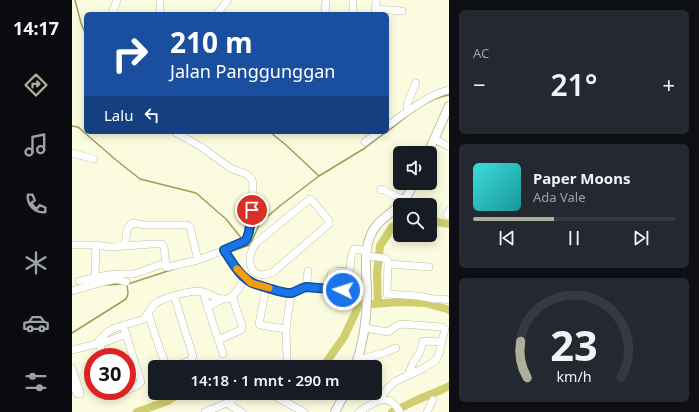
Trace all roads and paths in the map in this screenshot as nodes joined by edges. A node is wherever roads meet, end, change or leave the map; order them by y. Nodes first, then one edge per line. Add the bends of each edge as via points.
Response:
1 (117, 0) edge
2 (160, 0) edge
3 (228, 0) edge
4 (326, 0) edge
5 (353, 0) edge
6 (376, 0) edge
7 (402, 11) dead end
8 (113, 12) edge
9 (160, 12) edge
10 (219, 12) edge
11 (325, 12) edge
12 (353, 12) edge
13 (375, 12) edge
14 (416, 83) dead end
15 (449, 90) edge
16 (449, 106) edge
17 (408, 111) junction
18 (389, 125) edge
19 (178, 134) edge
20 (375, 134) edge
21 (435, 139) junction
22 (365, 142) dead end
23 (432, 146) edge
24 (449, 146) edge
25 (72, 153) edge
26 (94, 159) dead end
27 (381, 190) dead end
28 (400, 198) edge
29 (393, 210) edge
30 (72, 245) edge
31 (96, 245) junction
32 (125, 246) junction
33 (225, 252) junction
34 (369, 255) junction
35 (198, 260) junction
36 (386, 261) junction
37 (165, 263) junction
38 (428, 267) dead end
39 (253, 271) junction
40 (308, 271) dead end
41 (260, 275) junction
42 (94, 276) junction
43 (76, 279) edge
44 (247, 279) junction
45 (126, 282) dead end
46 (255, 284) junction
47 (266, 287) junction
48 (306, 287) junction
49 (330, 289) junction
50 (72, 291) edge
51 (203, 292) junction
52 (291, 293) junction
53 (367, 293) junction
54 (174, 296) junction
55 (232, 296) junction
56 (223, 299) junction
57 (449, 300) edge
58 (207, 306) junction
59 (148, 313) junction
60 (365, 324) junction
61 (123, 325) junction
62 (286, 329) junction
63 (127, 334) junction
64 (218, 340) junction
65 (442, 342) junction
66 (98, 343) junction
67 (100, 348) edge
68 (131, 348) edge
69 (396, 348) dead end
70 (72, 350) edge
71 (223, 354) dead end
72 (287, 358) dead end
73 (164, 360) edge
74 (191, 360) edge
75 (357, 360) edge
76 (366, 360) edge
77 (136, 365) edge
78 (72, 368) edge
79 (408, 375) junction
80 (75, 386) edge
81 (136, 386) edge
82 (382, 395) edge
83 (230, 400) edge
84 (282, 400) edge
85 (341, 400) edge
86 (378, 400) edge
87 (382, 400) edge
88 (433, 400) dead end
89 (227, 402) junction
90 (205, 412) edge
91 (242, 412) edge
92 (304, 412) edge
93 (335, 412) edge
94 (359, 412) edge
95 (400, 412) edge
96 (427, 412) edge

1 - 8 street
2 - 9 street
3 - 10 street
4 - 11 street
5 - 12 street
6 - 13 street
7 - 13 street
14 - 17 street via 407,104
15 - 17 street via 442,91
16 - 21 main road
17 - 18 street
19 - 33 street via 252,180 252,210 248,236 245,241
20 - 22 street
21 - 23 main road
21 - 24 street
25 - 26 street
27 - 28 street
29 - 34 main road via 376,225 370,236
30 - 31 street
31 - 32 street via 111,248
31 - 42 street
32 - 35 street via 127,229 132,223 188,225
32 - 37 street via 162,244
33 - 35 street
33 - 44 street
34 - 36 street
34 - 49 street via 354,249 350,271 332,273
34 - 53 main road
35 - 37 street via 170,267 166,267
36 - 38 street
36 - 57 street via 387,294
37 - 42 street via 132,275
39 - 41 street
39 - 41 street via 250,259 256,243 308,200 312,200 329,221 329,225 276,270 270,274
39 - 44 street
40 - 48 street
41 - 46 street
42 - 43 street
44 - 46 street
44 - 55 street
45 - 50 street via 114,280
46 - 47 street
47 - 52 street
47 - 62 street via 259,324
48 - 49 street
48 - 52 street
49 - 53 street
51 - 54 street via 192,291
51 - 56 street
51 - 58 street
52 - 62 street
53 - 60 main road
54 - 59 street via 156,303
54 - 74 street via 193,356
55 - 56 street
55 - 64 street via 242,328
56 - 58 street
58 - 64 street
59 - 61 street via 144,319
59 - 73 street
60 - 65 street via 386,332 401,324 442,327 445,331
60 - 75 main road
61 - 63 street
61 - 66 street via 106,332
62 - 72 street
63 - 66 street
63 - 68 street
64 - 71 street
65 - 79 street via 436,360
65 - 79 street via 423,341
66 - 67 street
66 - 70 street
69 - 76 street
77 - 81 street via 141,382
78 - 80 street
79 - 82 street via 392,384
83 - 89 street
84 - 92 street
85 - 93 main road
86 - 94 street
87 - 95 street via 394,404
88 - 96 street
89 - 90 street
89 - 91 street

